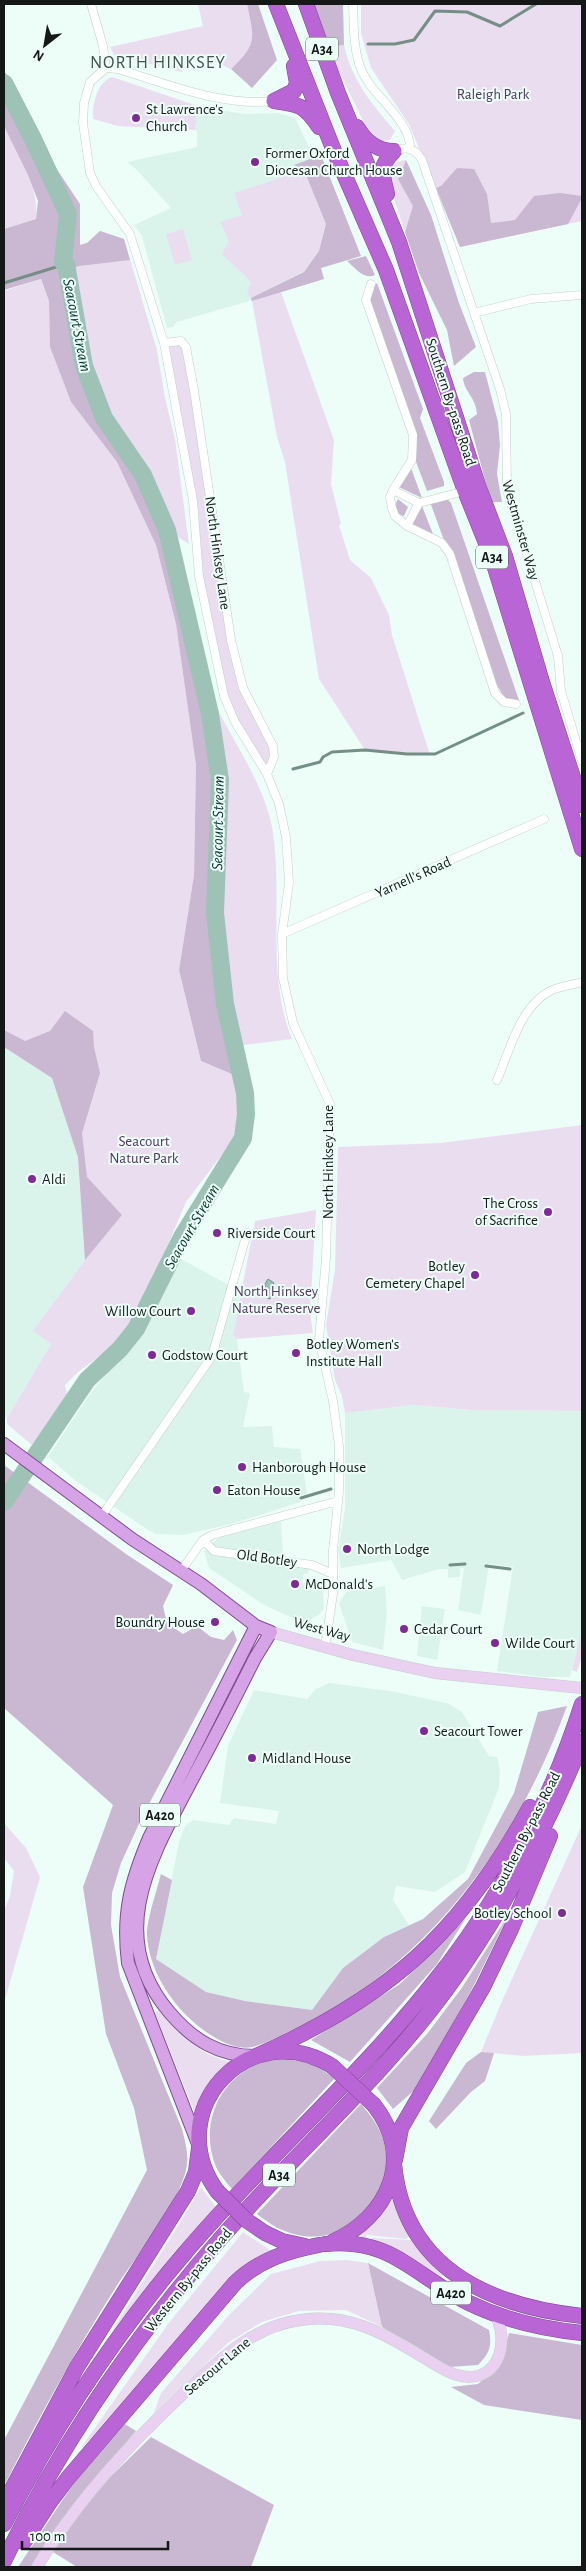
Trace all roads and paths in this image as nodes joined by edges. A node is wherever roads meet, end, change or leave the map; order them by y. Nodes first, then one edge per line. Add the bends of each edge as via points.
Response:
1 (91, 4) edge
2 (276, 4) edge
3 (306, 4) edge
4 (353, 4) edge
5 (289, 40) junction
6 (106, 68) junction
7 (338, 93) junction
8 (274, 101) junction
9 (410, 149) junction
10 (334, 151) junction
11 (394, 151) junction
12 (399, 242) junction
13 (371, 284) dead end
14 (582, 295) edge
15 (474, 313) junction
16 (164, 343) junction
17 (393, 490) junction
18 (465, 491) junction
19 (419, 503) junction
20 (408, 526) junction
21 (516, 704) dead end
22 (582, 762) edge
23 (267, 774) junction
24 (582, 805) edge
25 (544, 819) dead end
26 (582, 849) edge
27 (282, 934) junction
28 (582, 982) edge
29 (497, 1080) dead end
30 (247, 1233) dead end
31 (4, 1444) edge
32 (338, 1501) junction
33 (101, 1517) junction
34 (203, 1540) junction
35 (181, 1571) junction
36 (332, 1574) junction
37 (256, 1626) junction
38 (271, 1632) junction
39 (325, 1646) junction
40 (582, 1687) edge
41 (579, 1715) edge
42 (582, 1742) edge
43 (571, 1770) junction
44 (400, 2023) joint
45 (414, 2030) joint
46 (255, 2056) junction
47 (198, 2146) junction
48 (394, 2162) junction
49 (322, 2245) junction
50 (495, 2314) junction
51 (582, 2316) edge
52 (582, 2333) edge
53 (4, 2504) edge
54 (4, 2524) edge
55 (4, 2561) edge
56 (11, 2567) edge
57 (37, 2567) edge

1 - 6 street
2 - 5 highway, Southern By-pass Road / A34
3 - 7 highway, Southern By-pass Road / A34
4 - 9 street via 354,38 360,68 373,91 405,127 411,138
5 - 8 highway via 297,84 294,91
5 - 10 highway, Southern By-pass Road / A34
6 - 8 street via 200,94 249,103
6 - 16 street, North Hinksey Lane via 90,82 84,103 83,122 90,173 130,234
7 - 11 highway via 371,145 382,151
7 - 12 highway, Southern By-pass Road / A34
8 - 10 highway via 299,104 308,111
9 - 11 street
9 - 15 street, Westminster Way via 417,152 422,160
10 - 18 highway, Southern By-pass Road / A34 via 386,270
11 - 12 highway via 381,169
12 - 24 highway, Southern By-pass Road / A34 via 479,488 505,556
13 - 17 street via 366,300 413,435 412,460
14 - 15 street via 531,299
15 - 22 street, Westminster Way via 506,414 507,490 558,656 562,691
16 - 23 street, North Hinksey Lane via 193,501 199,576 224,696 235,722
16 - 23 street, North Hinksey Lane via 181,342 186,347 231,640 243,688 273,746 274,757
17 - 19 street
17 - 20 street via 390,497 395,516
18 - 19 street
18 - 26 highway, Southern By-pass Road / A34 via 492,558
19 - 20 street
20 - 21 street via 442,543 450,554 496,693 504,702
23 - 27 street, North Hinksey Lane via 279,804 286,837 289,883
25 - 27 street, Yarnell's Road
27 - 32 street, North Hinksey Lane via 283,978 293,1023 330,1104 326,1258 319,1340 339,1446
28 - 29 street via 552,990 532,1004
30 - 33 street via 212,1356
31 - 33 main road, West Way
32 - 34 street
32 - 36 street, North Hinksey Lane
33 - 35 main road, West Way
34 - 35 street
34 - 36 street, Old Botley via 214,1551 312,1565
35 - 37 main road, West Way
36 - 39 street, North Hinksey Lane via 333,1594
37 - 38 main road, West Way
37 - 47 main road, A420 via 149,1838 126,1907 124,1934 128,1963
38 - 39 street, West Way
38 - 46 main road, A420 via 154,1854 141,1893 136,1924 138,1947 147,1976 175,2019 198,2040 214,2049 238,2056
39 - 40 street, West Way via 435,1672
41 - 44 highway, Southern By-pass Road / A34 via 540,1809 487,1906 439,1977
41 - 46 highway via 501,1855 441,1934 410,1964 370,1995 323,2024
42 - 43 highway, Southern By-pass Road / A34
43 - 45 highway, Southern By-pass Road / A34 via 534,1849 498,1914
43 - 48 highway via 549,1840 511,1929 470,2010 401,2128
44 - 54 highway, Western By-pass Road / A34 via 212,2221 160,2283 74,2403
45 - 55 highway, Western By-pass Road / A34 via 220,2238 167,2304 117,2371 65,2451
46 - 47 highway via 229,2071 214,2088 202,2113
46 - 48 highway, bridge via 275,2051 293,2052 332,2066 374,2105 388,2130
47 - 49 highway, bridge via 204,2168 217,2191 246,2220 290,2244
47 - 53 highway via 196,2172 188,2191 76,2367
48 - 49 highway via 387,2190 373,2214 354,2230
48 - 51 highway, A420 via 407,2217 420,2241 439,2262 468,2282 507,2300
49 - 50 highway, A420 via 355,2243 377,2248 459,2298
49 - 56 highway via 269,2259 249,2270 229,2289 68,2478 34,2525
50 - 52 highway, A420 via 531,2325
50 - 57 street, Seacourt Lane via 502,2330 500,2354 485,2372 471,2376 444,2370 386,2335 357,2323 315,2318 278,2325 254,2335 221,2358 141,2433 90,2490

